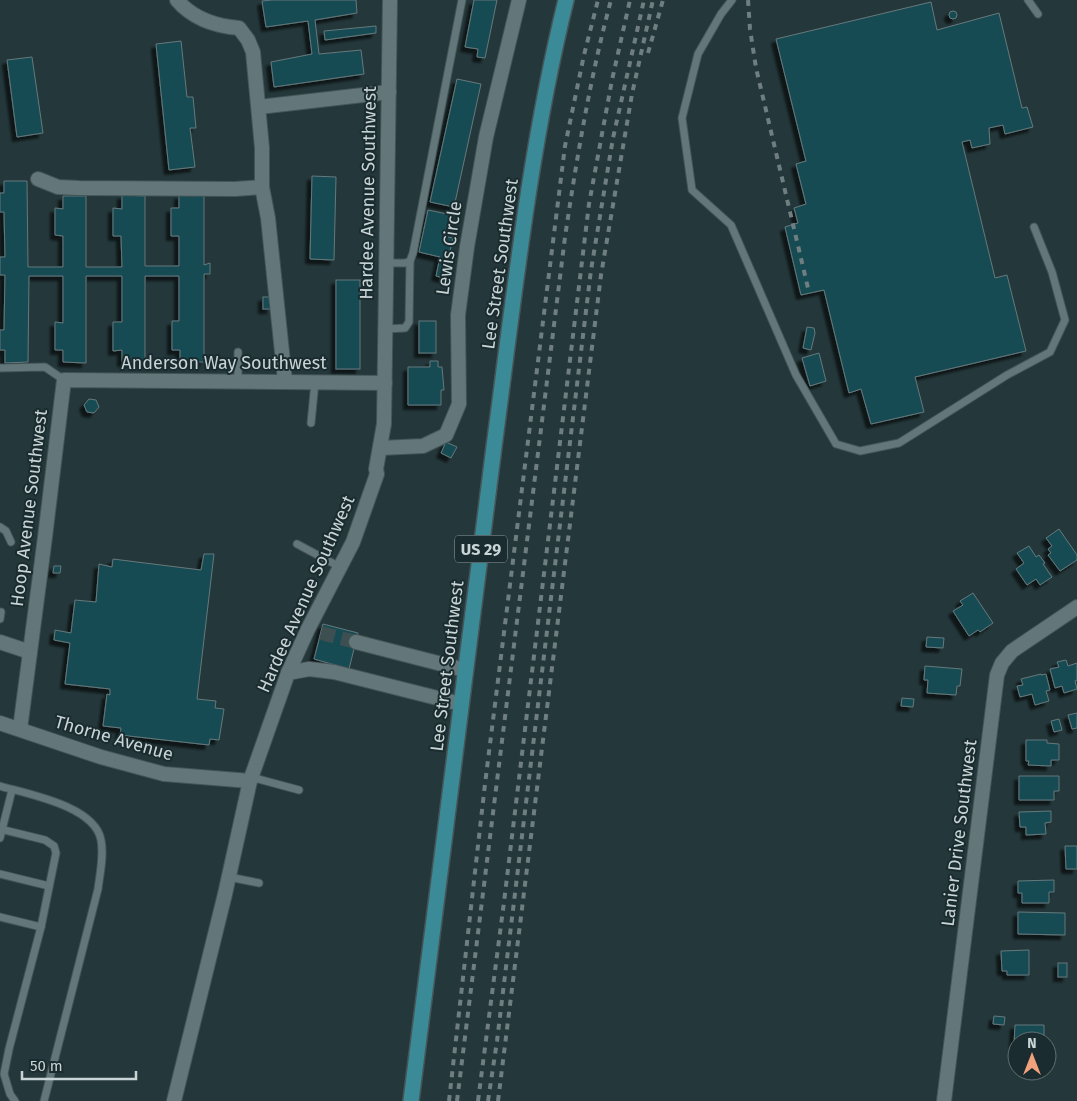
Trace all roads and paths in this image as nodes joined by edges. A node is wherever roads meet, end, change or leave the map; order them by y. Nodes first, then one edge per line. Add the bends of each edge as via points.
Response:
1 (177, 0) edge
2 (390, 0) edge
3 (462, 0) edge
4 (519, 0) edge
5 (566, 0) edge
6 (732, 0) edge
7 (1028, 0) edge
8 (1038, 14) dead end
9 (388, 92) junction
10 (259, 107) junction
11 (38, 179) dead end
12 (262, 187) junction
13 (1034, 227) dead end
14 (410, 261) junction
15 (386, 263) junction
16 (385, 329) junction
17 (238, 352) dead end
18 (0, 368) edge
19 (64, 380) junction
20 (238, 381) junction
21 (285, 381) junction
22 (315, 382) junction
23 (385, 383) junction
24 (310, 423) dead end
25 (380, 448) junction
26 (0, 528) edge
27 (11, 542) dead end
28 (297, 544) dead end
29 (340, 567) junction
30 (1077, 607) edge
31 (0, 642) edge
32 (356, 642) tunnel mouth
33 (30, 652) junction
34 (465, 670) junction
35 (288, 673) junction
36 (461, 704) junction
37 (0, 723) edge
38 (20, 729) junction
39 (251, 779) junction
40 (0, 786) edge
41 (12, 790) junction
42 (299, 790) dead end
43 (1, 829) edge
44 (0, 838) edge
45 (0, 874) edge
46 (229, 876) junction
47 (260, 883) dead end
48 (49, 886) junction
49 (0, 917) edge
50 (41, 927) junction
51 (15, 1101) edge
52 (44, 1101) edge
53 (174, 1101) edge
54 (411, 1101) edge
55 (944, 1101) edge

1 - 10 street via 207,22 239,28 253,52
2 - 9 street, Hardee Avenue Southwest
3 - 14 lane
4 - 25 street, Lewis Circle via 486,137 466,247 458,315 459,404 446,435 423,446
5 - 34 main road, Lee Street Southwest / US 29 via 521,241
6 - 13 lane via 698,54 682,118 692,190 731,225 796,375 836,444 860,451 899,444 1007,375 1050,352 1065,320 1052,272
7 - 8 lane
9 - 10 street
9 - 15 street, Hardee Avenue Southwest
10 - 12 street
11 - 12 street via 58,187 72,188
12 - 21 street
14 - 15 lane
14 - 16 lane via 409,322 404,328
15 - 16 street, Hardee Avenue Southwest
16 - 23 street, Hardee Avenue Southwest
17 - 20 lane
18 - 19 lane via 46,368
19 - 20 street, Anderson Way Southwest
19 - 33 street, Hoop Avenue Southwest
20 - 21 street, Anderson Way Southwest
21 - 22 street, Anderson Way Southwest
22 - 23 street, Anderson Way Southwest
22 - 24 lane
23 - 25 street, Hardee Avenue Southwest
25 - 29 street, Hardee Avenue Southwest via 377,474 353,542
26 - 27 lane via 6,531
28 - 29 lane
29 - 35 street, Hardee Avenue Southwest via 314,631
30 - 55 street, Lanier Drive Southwest via 1012,651 1002,663 998,675
31 - 33 street
32 - 34 street
33 - 38 street, Hoop Avenue Southwest
34 - 36 main road, Lee Street Southwest / US 29
35 - 36 street via 309,669 334,672
35 - 39 street, Hardee Avenue Southwest
36 - 54 main road, Lee Street Southwest / US 29
37 - 38 street, Thorne Avenue
38 - 39 street, Thorne Avenue via 101,757 164,774
39 - 42 lane
39 - 46 street, Hardee Avenue Southwest
40 - 41 lane
41 - 43 lane
41 - 52 lane via 58,802 76,811 92,824 101,838 98,889
43 - 44 lane
43 - 48 lane via 46,840 54,846 56,853
45 - 48 lane
46 - 47 lane
46 - 53 street, Hardee Avenue Southwest
48 - 50 lane
49 - 50 lane
50 - 51 lane via 4,1074

